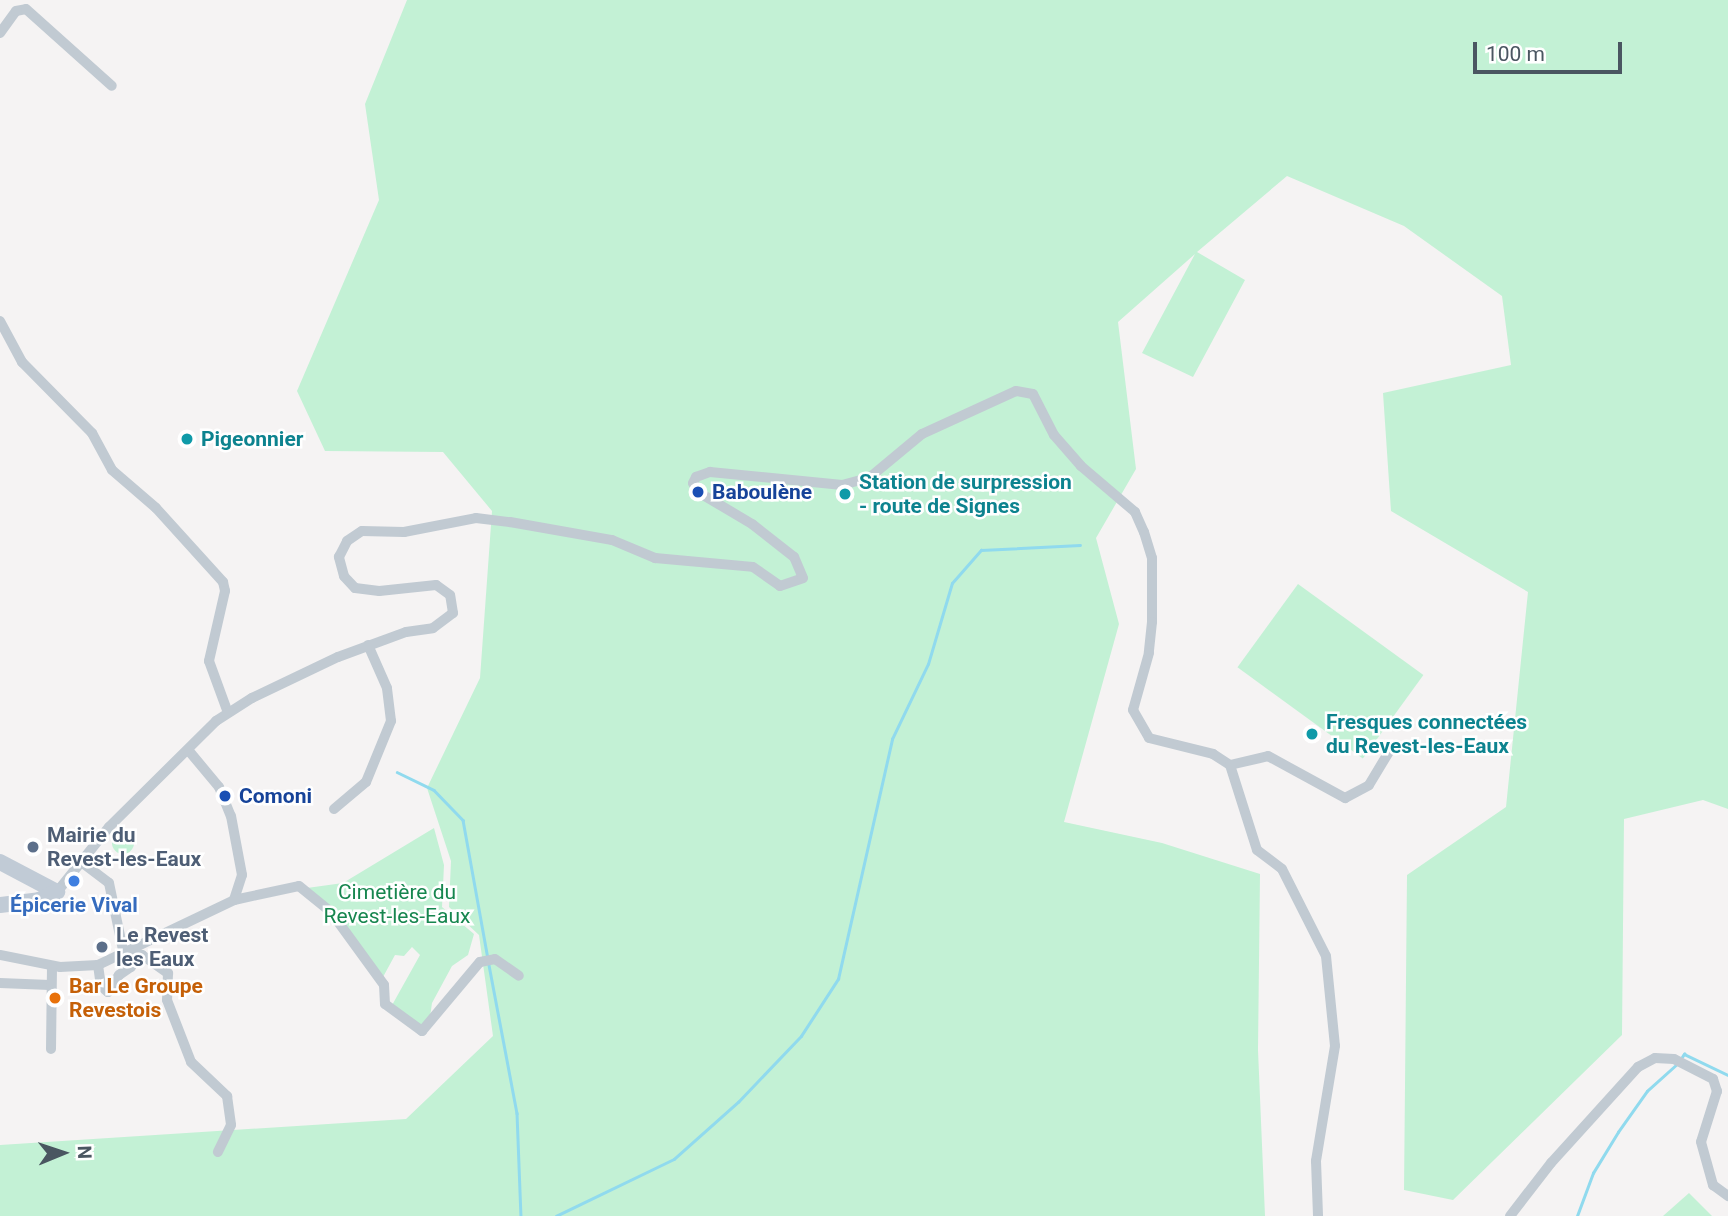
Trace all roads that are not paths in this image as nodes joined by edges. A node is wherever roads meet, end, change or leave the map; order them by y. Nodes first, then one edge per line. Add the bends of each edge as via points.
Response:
1 (0, 33) edge
2 (111, 86) dead end
3 (0, 320) edge
4 (368, 645) junction
5 (228, 713) junction
6 (190, 751) junction
7 (1389, 752) dead end
8 (1230, 765) junction
9 (334, 809) dead end
10 (80, 860) junction
11 (0, 862) edge
12 (57, 891) junction
13 (234, 900) junction
14 (0, 905) edge
15 (127, 951) junction
16 (0, 955) edge
17 (97, 965) junction
18 (52, 966) junction
19 (519, 976) dead end
20 (0, 983) edge
21 (50, 985) junction
22 (51, 1049) dead end
23 (218, 1152) dead end
24 (1728, 1196) edge
25 (1318, 1216) edge
26 (1510, 1216) edge

1 - 2 street via 16,11 26,9
3 - 5 street via 22,362 92,433 112,470 156,508 223,582 225,591 209,662
4 - 5 street
4 - 8 street via 433,628 453,613 450,594 436,585 379,591 355,588 344,576 340,557 347,541 362,530 404,532 476,518 612,540 655,558 753,567 780,586 803,578 793,557 752,524 698,492 693,482 696,477 710,472 842,485 869,478 922,434 1021,390 1033,394 1054,435 1081,466 1135,512 1144,532 1152,558 1152,622 1149,653 1133,710 1138,726 1149,738 1213,754
4 - 9 street via 387,688 391,721 366,782
5 - 6 street
6 - 10 street
6 - 13 street via 219,787 231,816 242,875
7 - 8 street via 1369,785 1345,798 1268,756
8 - 25 street via 1256,850 1282,869 1326,956 1335,1046 1316,1161
10 - 12 street
10 - 15 street via 109,883
11 - 12 street
12 - 14 street via 39,900
13 - 15 street
13 - 19 street via 299,886 331,912 384,985 385,1004 422,1031 482,961 495,959
15 - 17 street
15 - 17 street via 131,967 108,992 101,986
15 - 23 street via 168,973 167,1000 191,1062 227,1096 231,1125
16 - 18 street
17 - 18 street
18 - 21 street
20 - 21 street
21 - 22 street
24 - 26 street via 1713,1185 1701,1142 1717,1091 1713,1079 1674,1059 1655,1058 1638,1067

